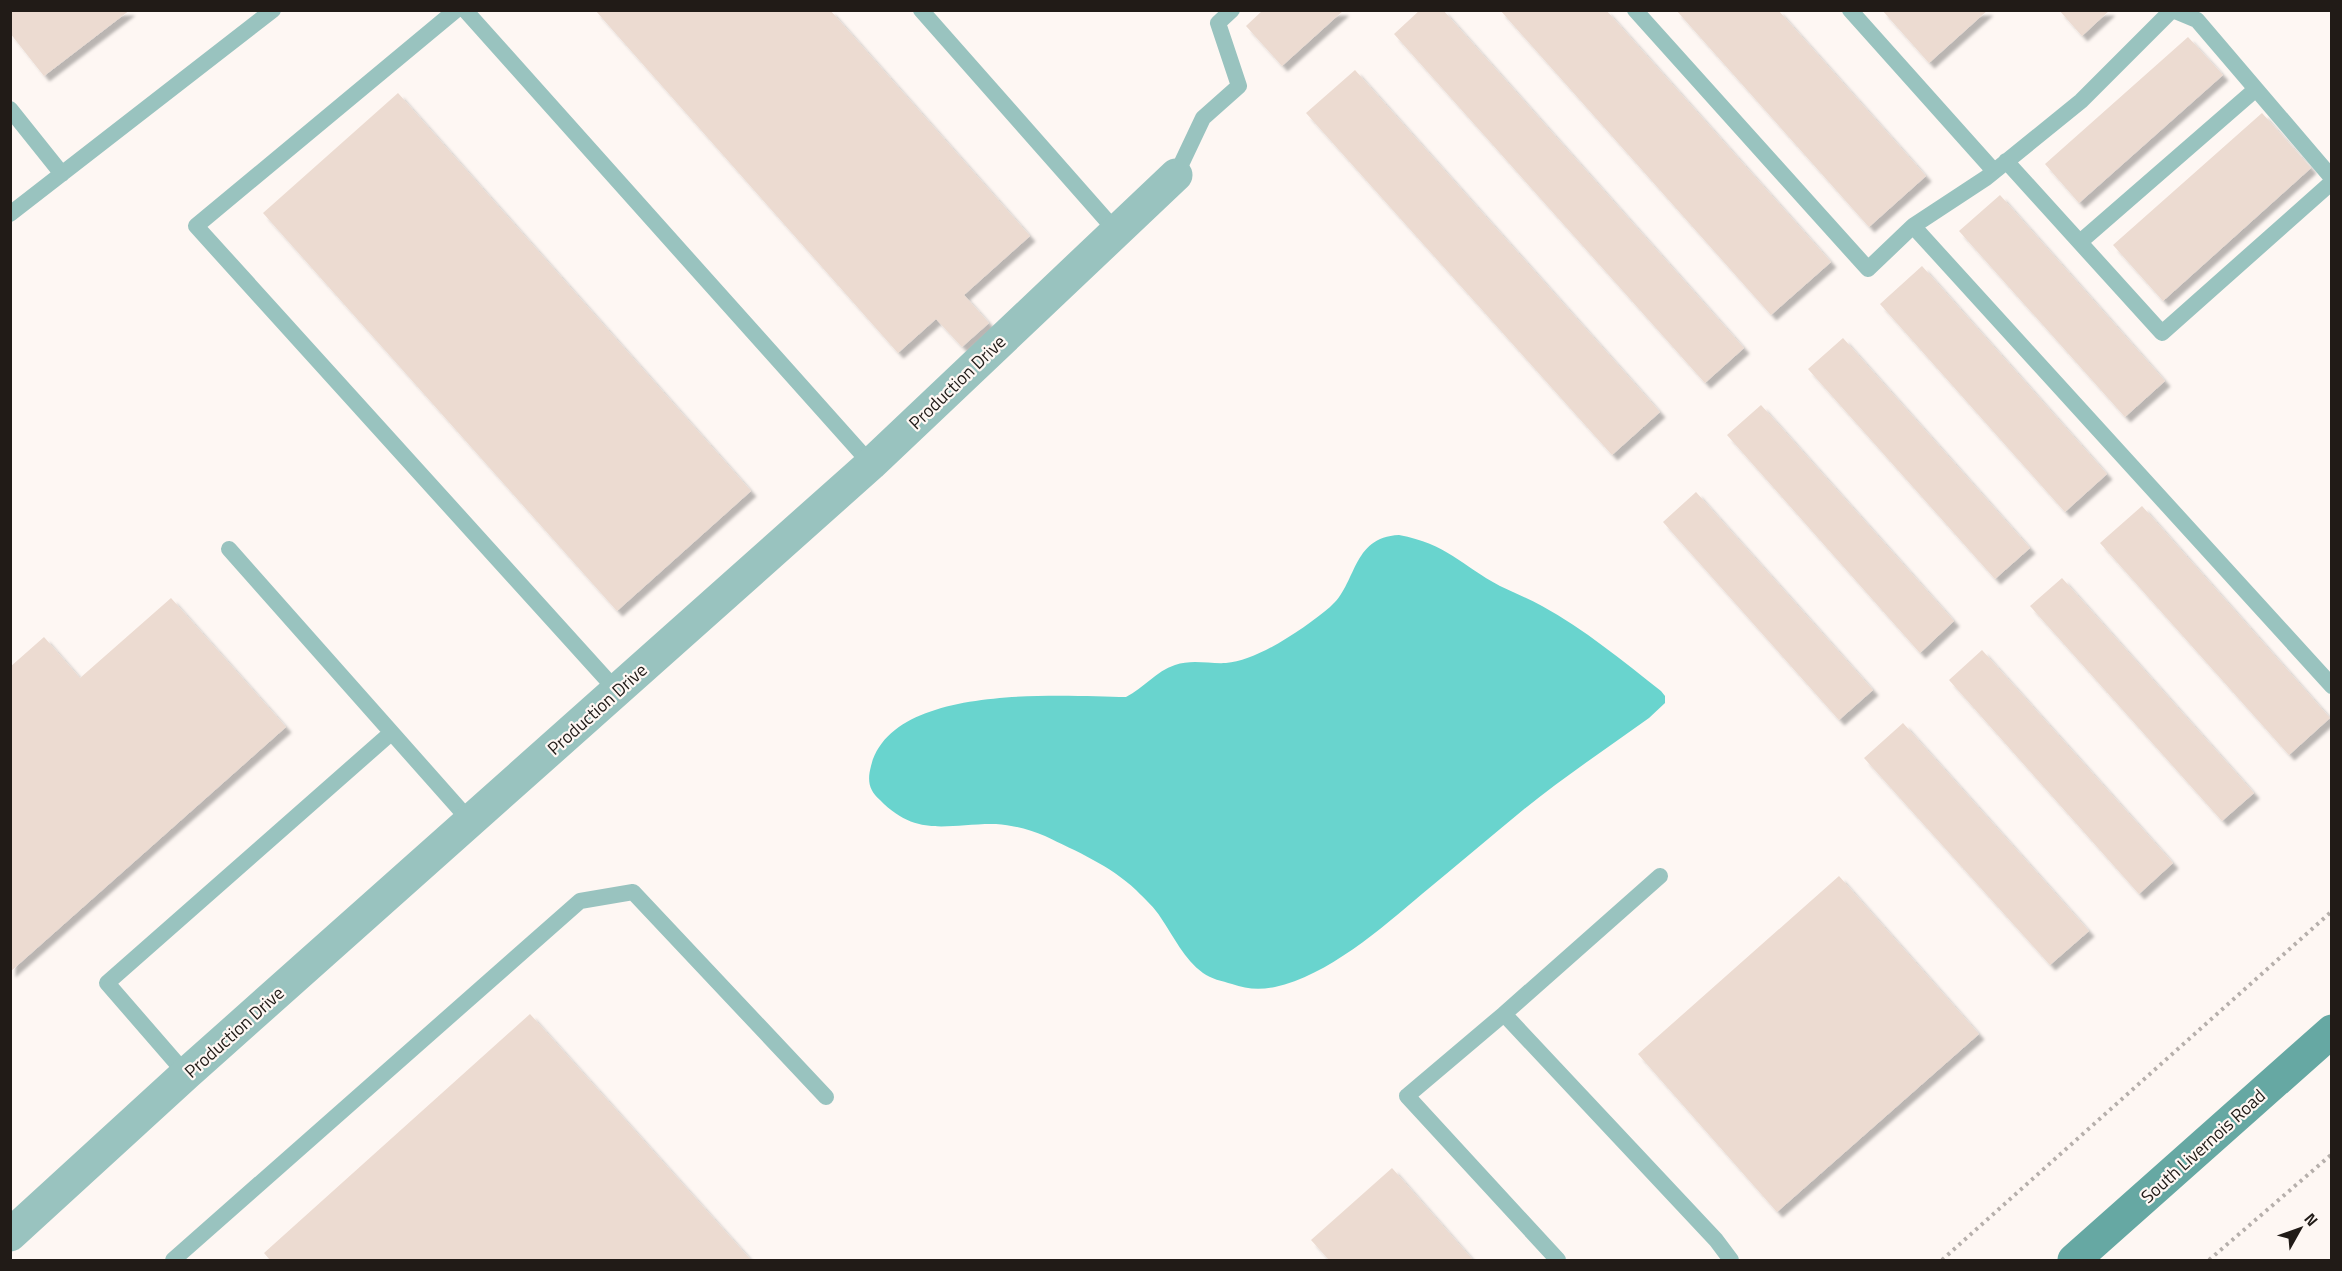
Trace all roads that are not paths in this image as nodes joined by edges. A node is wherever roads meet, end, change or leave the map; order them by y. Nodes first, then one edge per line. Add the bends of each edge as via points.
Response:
1 (273, 10) edge
2 (456, 10) edge
3 (465, 10) edge
4 (921, 10) edge
5 (1232, 10) edge
6 (1635, 10) edge
7 (1850, 10) edge
8 (2172, 10) edge
9 (2256, 90) junction
10 (10, 109) edge
11 (2000, 166) junction
12 (62, 174) junction
13 (1176, 175) joint
14 (2331, 180) edge
15 (10, 214) edge
16 (1913, 226) junction
17 (1116, 231) junction
18 (2080, 242) junction
19 (871, 464) junction
20 (229, 549) dead end
21 (2331, 686) edge
22 (617, 691) junction
23 (392, 733) junction
24 (471, 822) junction
25 (1660, 876) dead end
26 (1504, 1014) junction
27 (2331, 1031) edge
28 (186, 1074) junction
29 (826, 1097) dead end
30 (10, 1235) edge
31 (173, 1260) edge
32 (1558, 1260) edge
33 (1731, 1260) edge
34 (2074, 1260) edge

1 - 12 lane
2 - 22 lane via 196,226
3 - 19 lane
4 - 17 lane
5 - 13 lane via 1218,23 1239,86 1203,118
6 - 16 lane via 1868,269
7 - 11 lane
8 - 9 lane via 2197,20
8 - 11 lane via 2081,101
9 - 14 lane
9 - 18 lane
10 - 12 lane
11 - 16 lane
11 - 18 lane
12 - 15 lane
13 - 17 street, Production Drive
14 - 18 lane via 2162,333
16 - 21 lane
17 - 19 street, Production Drive
19 - 22 street, Production Drive
20 - 23 lane
22 - 24 street, Production Drive
23 - 24 lane
23 - 28 lane via 107,983
24 - 28 street, Production Drive
25 - 26 lane
26 - 32 lane via 1407,1096
26 - 33 lane
27 - 34 main road, South Livernois Road
28 - 30 street, Production Drive
29 - 31 lane via 633,892 580,902

